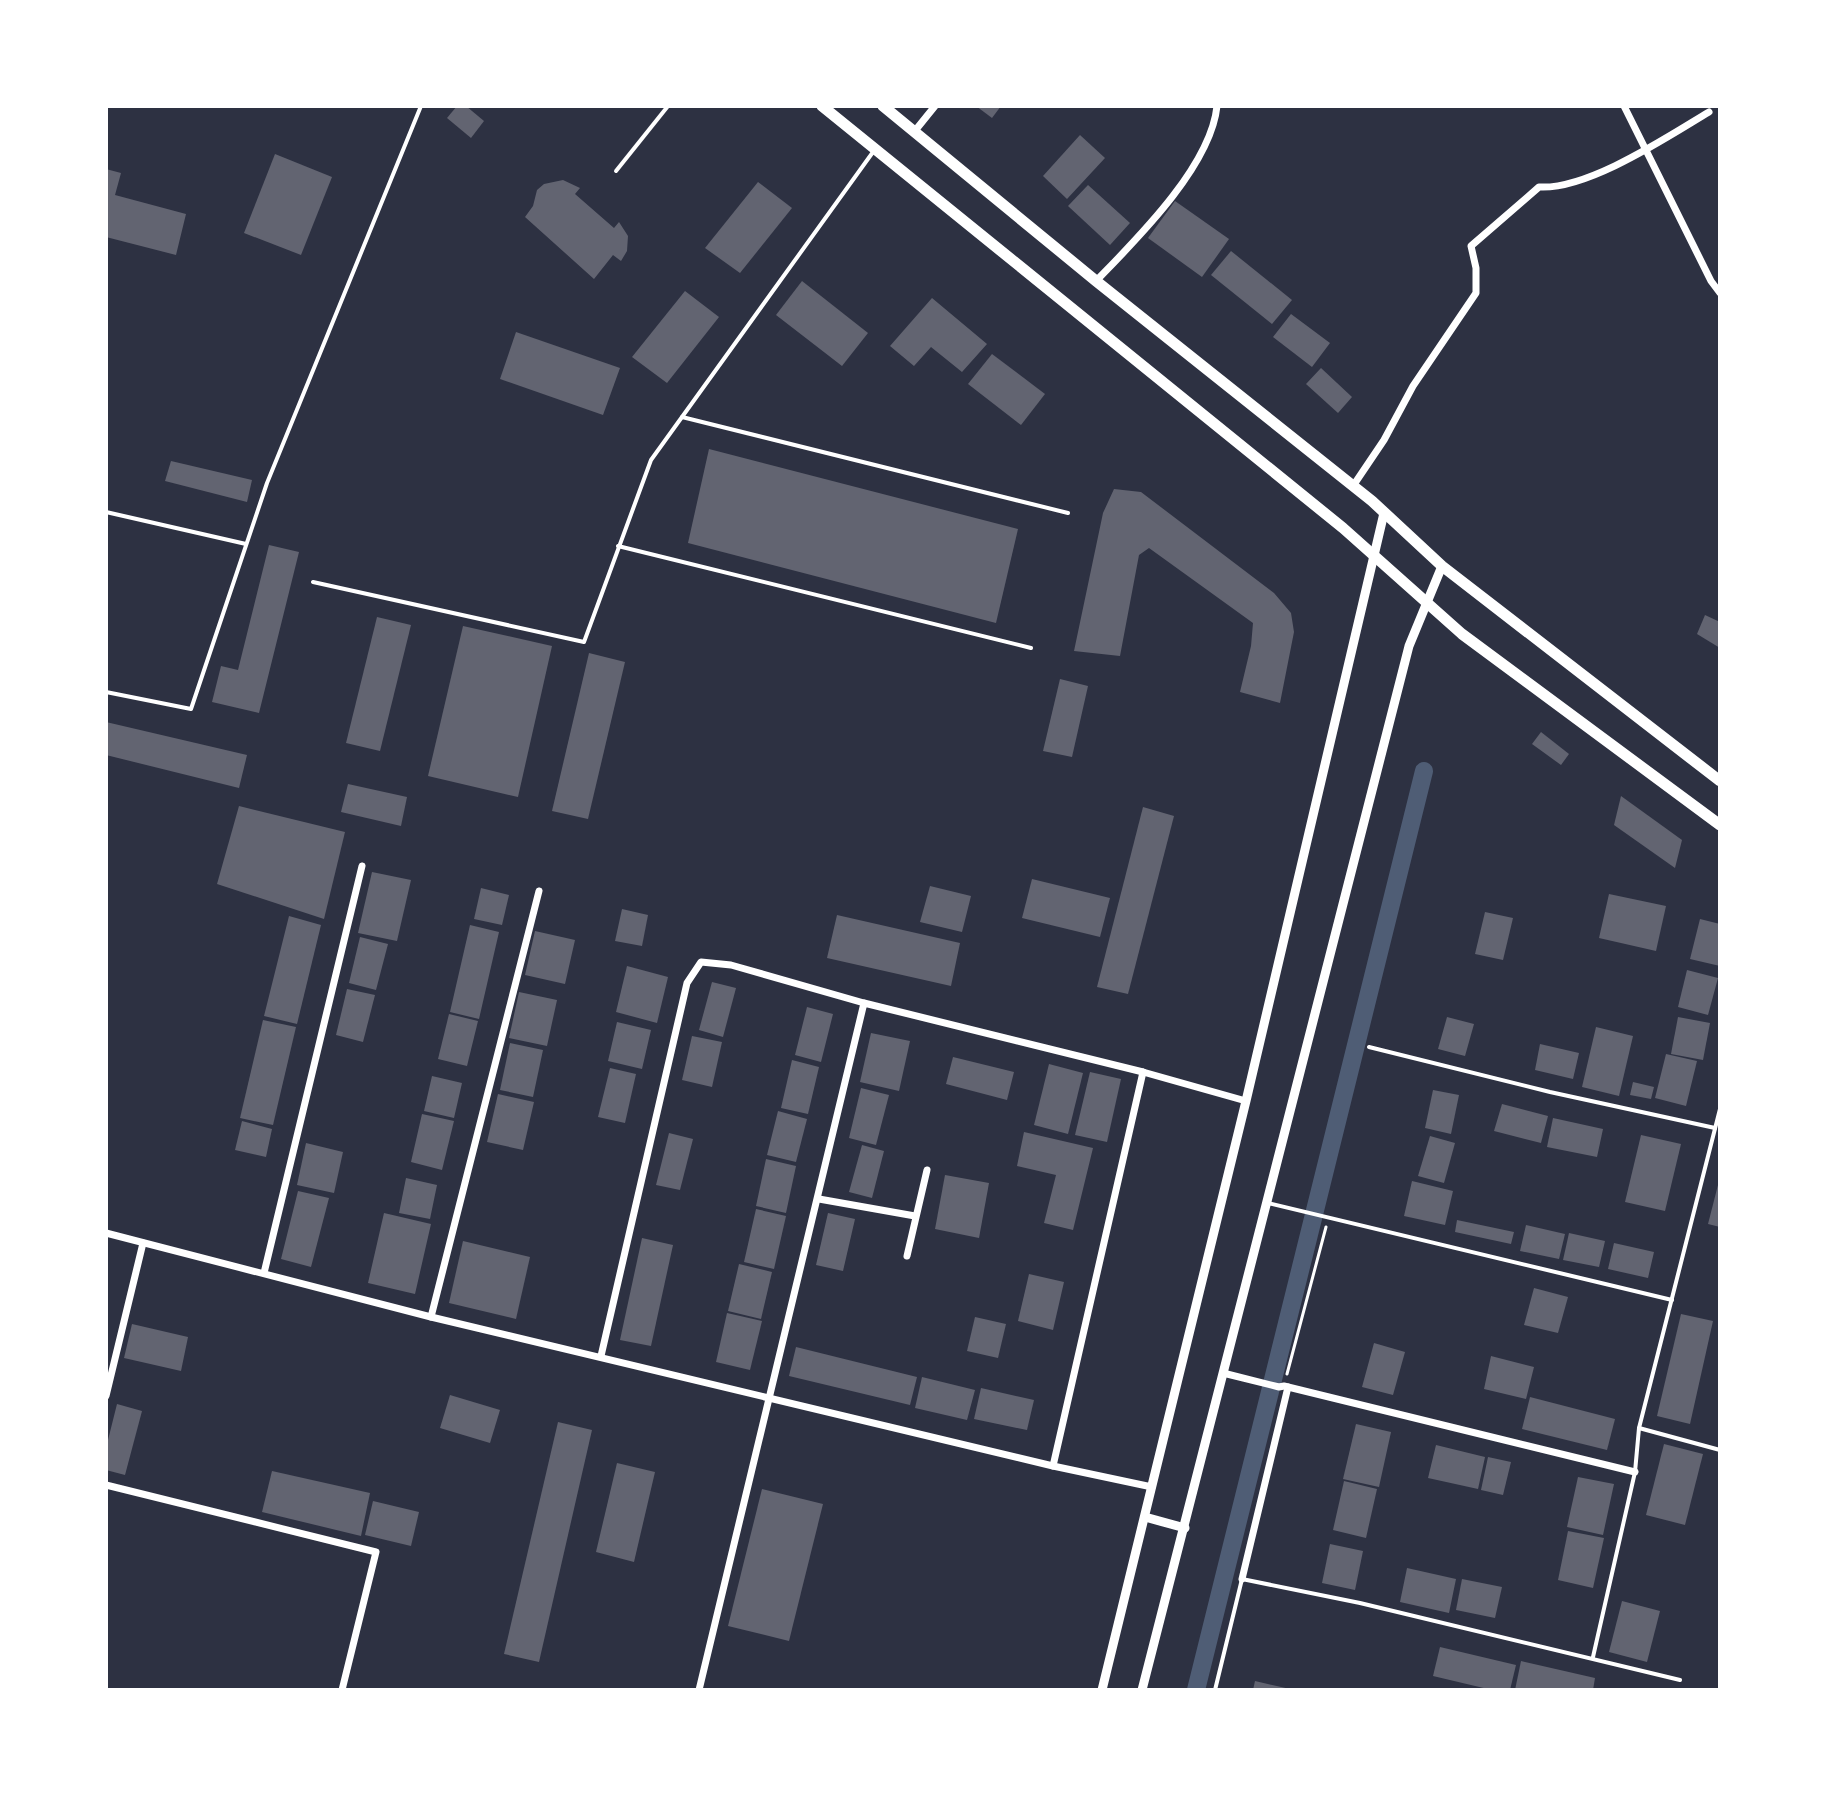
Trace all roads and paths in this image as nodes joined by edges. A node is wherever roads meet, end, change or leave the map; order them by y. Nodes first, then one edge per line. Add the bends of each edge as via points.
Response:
1 (421, 106) edge
2 (668, 106) edge
3 (822, 106) edge
4 (883, 106) edge
5 (935, 106) edge
6 (1217, 106) edge
7 (1624, 106) edge
8 (1709, 112) dead end
9 (914, 132) junction
10 (874, 150) junction
11 (1645, 151) junction
12 (616, 171) dead end
13 (1096, 281) junction
14 (1720, 293) edge
15 (681, 417) junction
16 (1353, 486) junction
17 (106, 512) edge
18 (1068, 513) dead end
19 (1384, 513) junction
20 (246, 544) junction
21 (618, 546) junction
22 (1373, 554) junction
23 (1442, 566) junction
24 (313, 582) dead end
25 (1428, 603) junction
26 (1031, 648) dead end
27 (106, 692) edge
28 (1720, 781) edge
29 (1720, 825) edge
30 (362, 866) dead end
31 (539, 891) dead end
32 (864, 1003) junction
33 (1369, 1047) dead end
34 (1143, 1072) junction
35 (1246, 1101) junction
36 (1720, 1109) edge
37 (1715, 1128) junction
38 (927, 1170) dead end
39 (819, 1199) junction
40 (1266, 1202) junction
41 (915, 1216) junction
42 (1328, 1219) junction
43 (106, 1233) edge
44 (143, 1243) junction
45 (907, 1256) dead end
46 (264, 1273) junction
47 (1672, 1300) junction
48 (431, 1317) junction
49 (601, 1356) junction
50 (1223, 1373) junction
51 (1283, 1386) junction
52 (106, 1396) edge
53 (768, 1396) junction
54 (1639, 1428) junction
55 (1720, 1450) edge
56 (1053, 1466) junction
57 (1635, 1472) junction
58 (106, 1485) edge
59 (1152, 1487) junction
60 (1145, 1517) junction
61 (1185, 1528) junction
62 (1242, 1579) junction
63 (1593, 1657) junction
64 (1680, 1680) dead end
65 (342, 1690) edge
66 (699, 1690) edge
67 (1102, 1690) edge
68 (1142, 1690) edge
69 (1215, 1690) edge

1 - 20 lane
2 - 12 lane
3 - 10 main road
4 - 9 main road
5 - 9 street
6 - 13 street via 1215,127 1180,185
7 - 11 street
8 - 11 street
9 - 13 main road
10 - 15 lane
10 - 22 main road
11 - 14 street
11 - 16 street via 1584,179 1539,187 1471,246 1476,293
13 - 16 main road
15 - 18 lane
15 - 21 lane via 651,460
16 - 19 main road
17 - 20 lane
19 - 22 street
19 - 23 main road
20 - 27 lane via 191,709
21 - 24 lane via 584,642
21 - 26 lane
22 - 25 main road
22 - 35 street
23 - 25 street
23 - 28 main road
25 - 29 main road via 1462,634
25 - 40 street via 1409,646
30 - 46 street
31 - 48 street
32 - 34 street
32 - 39 street
32 - 49 street via 731,965 701,962 687,983
33 - 37 lane
34 - 35 street
34 - 56 street
35 - 59 street
36 - 37 lane
37 - 47 lane
38 - 41 street
39 - 41 street
39 - 53 street
40 - 42 lane
40 - 50 street
41 - 45 street
42 - 47 lane
42 - 51 path
43 - 44 street
44 - 46 street
44 - 52 street
46 - 48 street
47 - 54 lane
48 - 49 street
49 - 53 street
50 - 51 street
50 - 61 street
51 - 57 street
51 - 62 street
53 - 56 street
53 - 66 street
54 - 55 lane
54 - 57 lane
56 - 59 street
57 - 63 lane
58 - 65 street via 376,1552
59 - 60 street
60 - 61 street
60 - 67 street
61 - 68 street
62 - 63 lane
62 - 69 lane
63 - 64 lane

